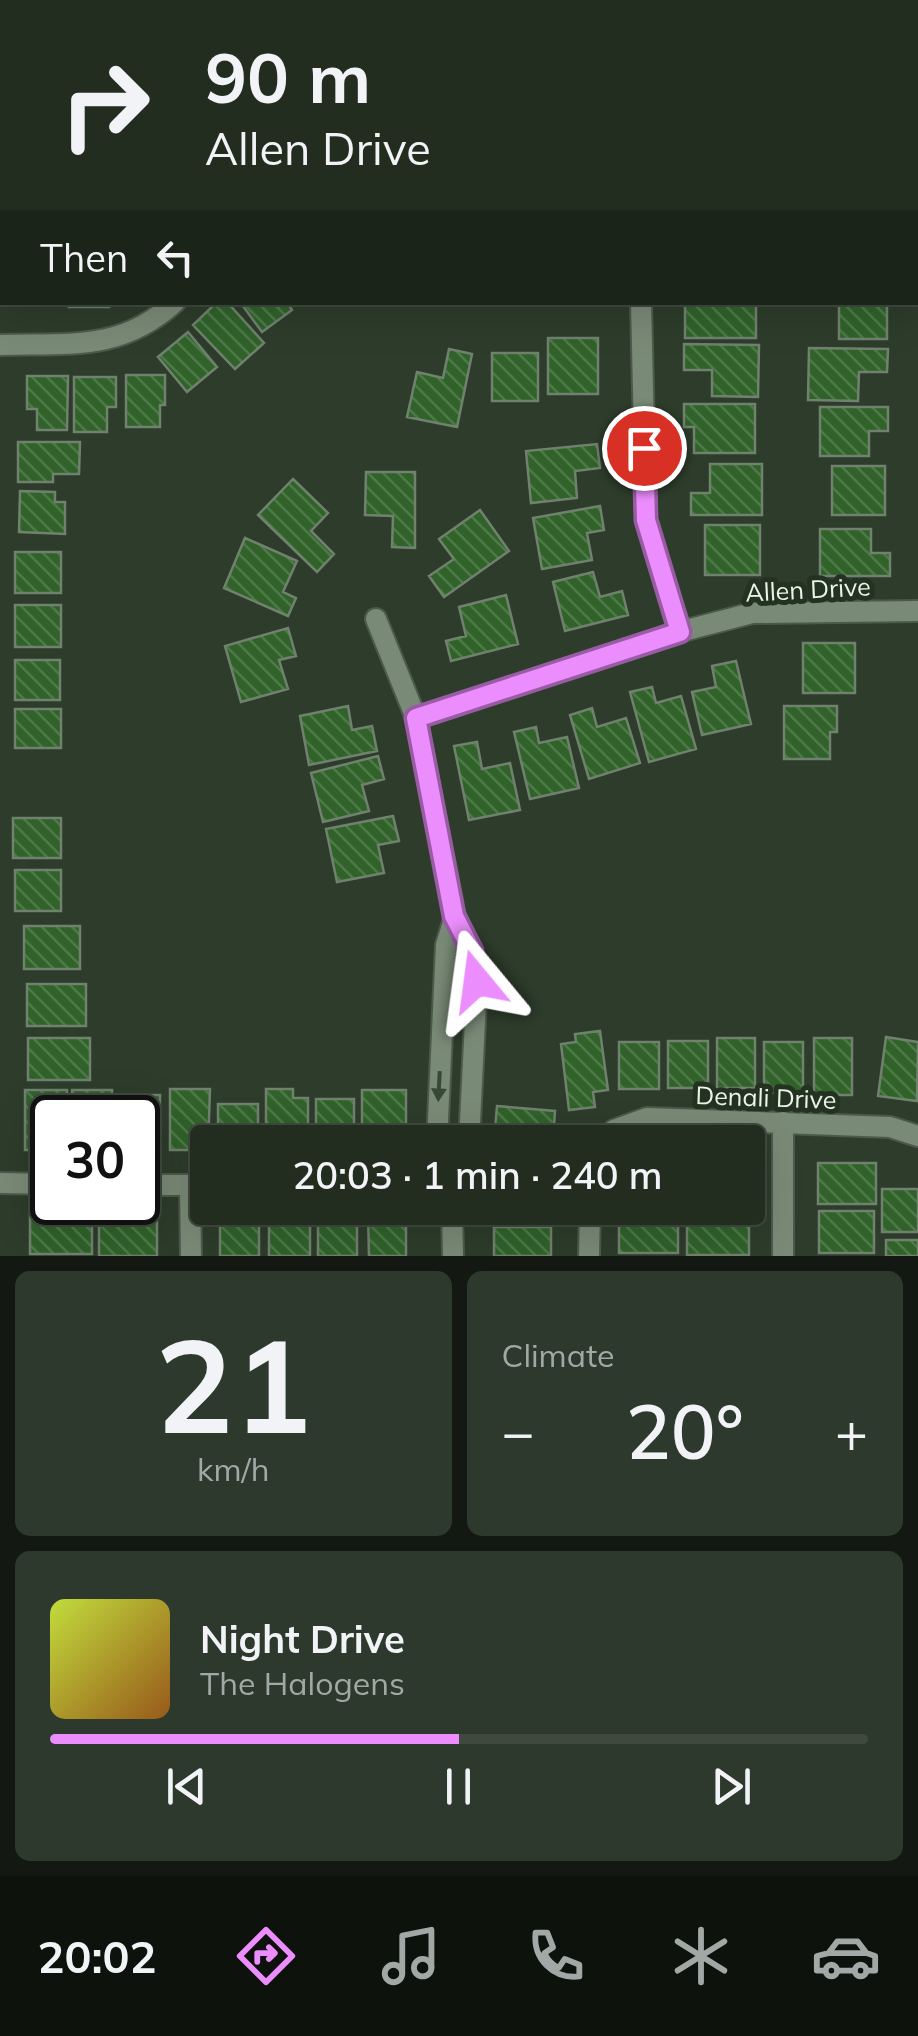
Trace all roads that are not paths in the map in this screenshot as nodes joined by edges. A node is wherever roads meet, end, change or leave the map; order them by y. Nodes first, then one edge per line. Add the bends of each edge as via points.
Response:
1 (171, 305) edge
2 (641, 305) edge
3 (0, 346) edge
4 (918, 610) edge
5 (376, 619) dead end
6 (680, 632) junction
7 (416, 718) junction
8 (454, 916) junction
9 (783, 1122) junction
10 (438, 1125) edge
11 (470, 1125) edge
12 (632, 1125) edge
13 (918, 1136) edge
14 (0, 1183) edge
15 (30, 1184) edge
16 (160, 1184) edge
17 (190, 1185) edge
18 (194, 1225) edge
19 (452, 1225) edge
20 (590, 1225) edge
21 (190, 1256) edge
22 (453, 1256) edge
23 (589, 1256) edge
24 (783, 1256) edge

1 - 3 street via 130,334 96,343
2 - 6 street via 646,520
4 - 6 street, Allen Drive via 752,613
5 - 7 street
6 - 7 street, Allen Drive
7 - 8 street
8 -> 10 street via 445,959
8 - 11 street via 472,951 477,981
9 - 12 street, Denali Drive via 646,1118
9 - 13 street, Denali Drive via 890,1127
9 - 24 street
14 - 15 street
16 - 17 street
18 - 21 street
19 - 22 street
20 - 23 street

